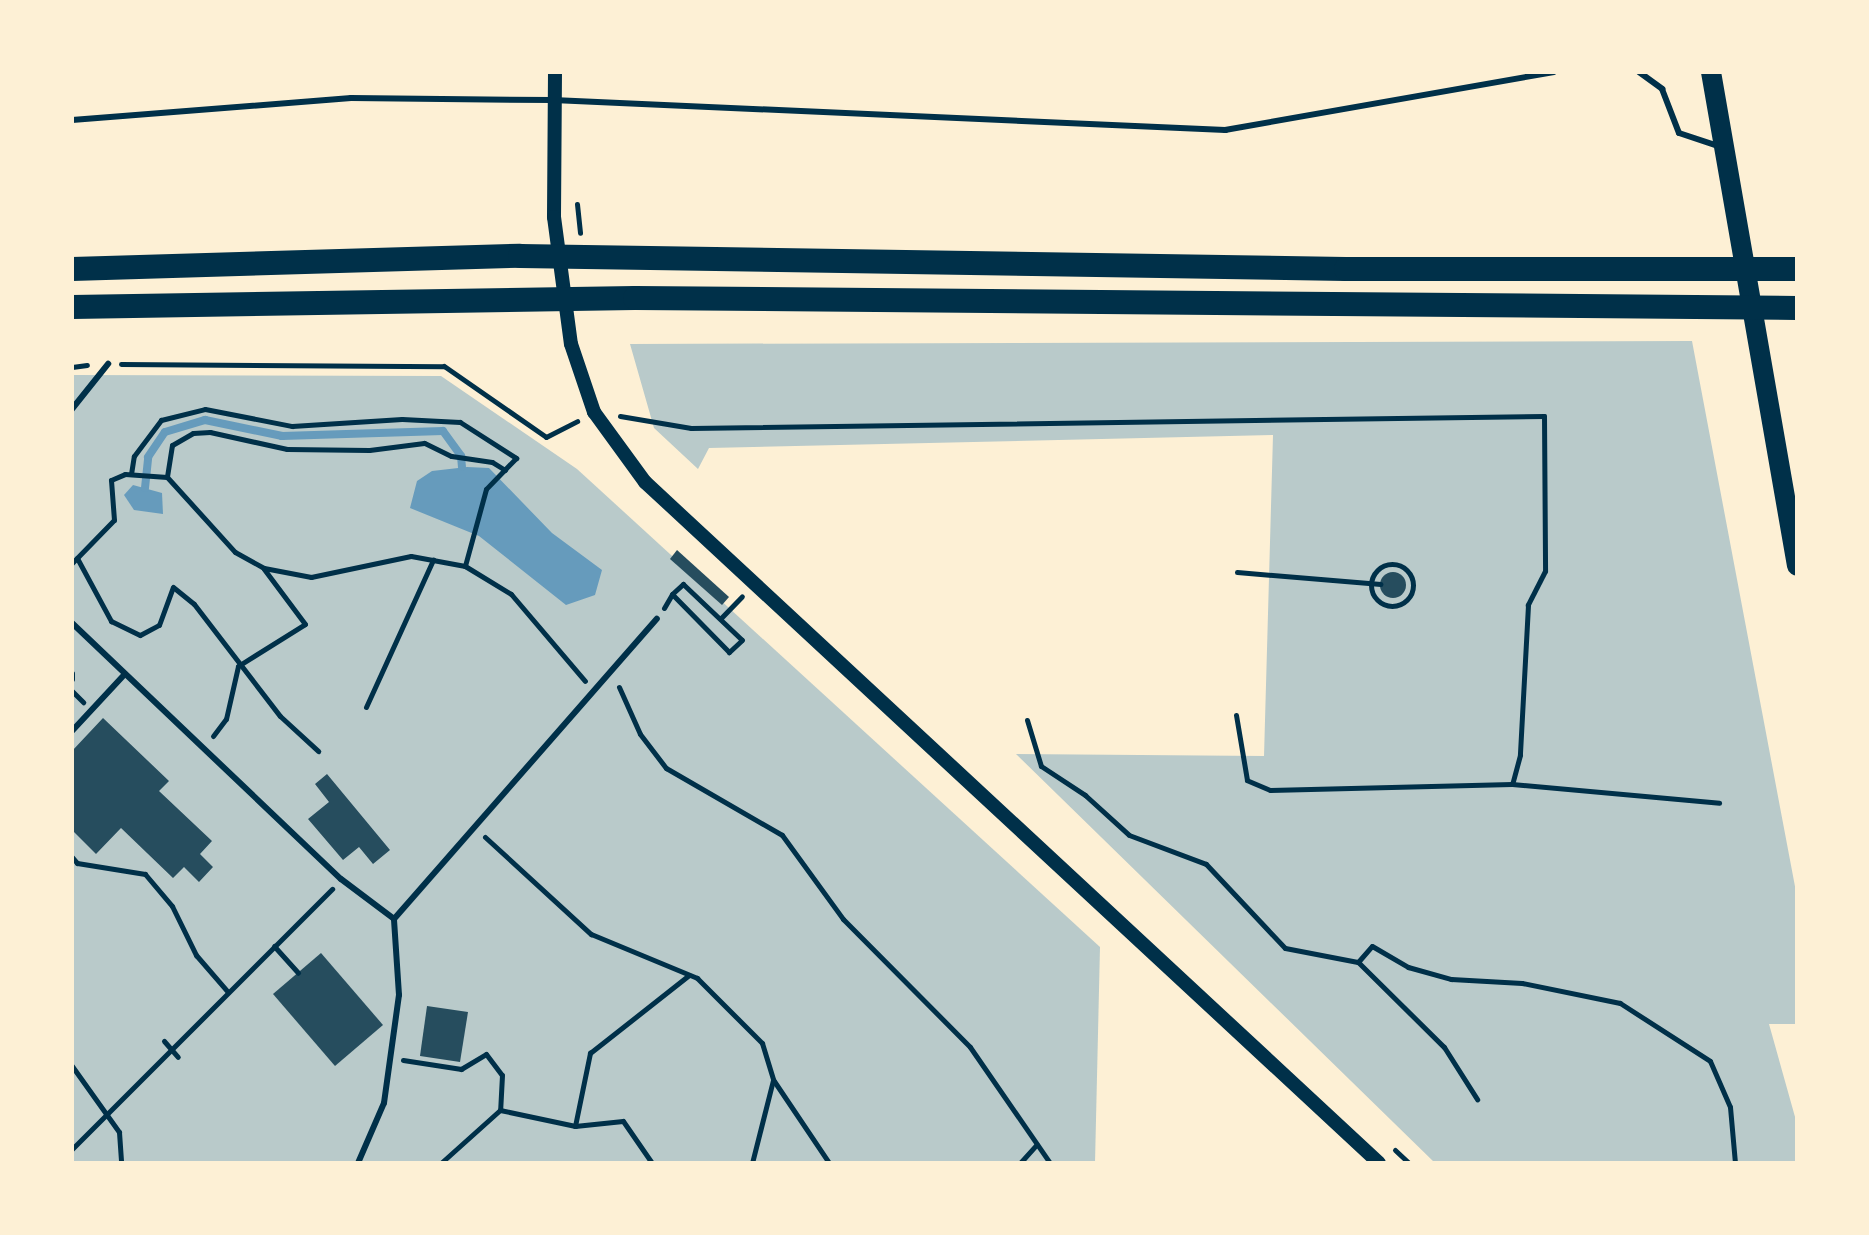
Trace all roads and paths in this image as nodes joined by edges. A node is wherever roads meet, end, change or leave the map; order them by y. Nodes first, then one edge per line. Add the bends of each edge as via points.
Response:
1 (555, 72) edge
2 (1554, 72) edge
3 (1639, 72) edge
4 (1711, 72) edge
5 (553, 100) junction
6 (72, 120) edge
7 (1723, 147) junction
8 (575, 189) dead end
9 (581, 249) dead end
10 (72, 269) edge
11 (1797, 269) edge
12 (72, 307) edge
13 (1797, 308) edge
14 (108, 364) junction
15 (72, 367) edge
16 (616, 407) dead end
17 (72, 409) edge
18 (594, 412) junction
19 (622, 416) junction
20 (629, 427) dead end
21 (505, 470) junction
22 (131, 474) junction
23 (167, 477) junction
24 (74, 560) edge
25 (433, 560) junction
26 (465, 566) junction
27 (1797, 566) edge
28 (264, 568) junction
29 (1237, 572) dead end
30 (1371, 582) junction
31 (1380, 584) dead end
32 (745, 593) dead end
33 (672, 594) junction
34 (720, 618) junction
35 (657, 619) joint
36 (72, 623) edge
37 (238, 666) junction
38 (72, 673) edge
39 (124, 675) junction
40 (610, 678) junction
41 (72, 679) edge
42 (596, 694) junction
43 (366, 707) dead end
44 (1236, 715) dead end
45 (1027, 720) dead end
46 (72, 731) edge
47 (203, 750) junction
48 (318, 751) dead end
49 (1512, 784) junction
50 (1719, 803) dead end
51 (476, 828) junction
52 (72, 857) edge
53 (341, 879) junction
54 (394, 919) junction
55 (274, 946) junction
56 (1358, 962) junction
57 (298, 973) dead end
58 (689, 975) junction
59 (228, 992) junction
60 (164, 1041) dead end
61 (171, 1049) junction
62 (178, 1057) dead end
63 (390, 1058) junction
64 (72, 1066) edge
65 (81, 1075) junction
66 (72, 1076) edge
67 (773, 1080) junction
68 (1477, 1099) dead end
69 (500, 1110) junction
70 (107, 1114) junction
71 (575, 1126) junction
72 (1387, 1142) dead end
73 (1037, 1144) junction
74 (72, 1149) edge
75 (121, 1163) edge
76 (358, 1163) edge
77 (441, 1163) edge
78 (652, 1163) edge
79 (752, 1163) edge
80 (829, 1163) edge
81 (1020, 1163) edge
82 (1050, 1163) edge
83 (1379, 1163) edge
84 (1409, 1163) edge
85 (1735, 1163) edge

1 - 5 street
2 - 5 lane via 1225,130
3 - 7 lane via 1662,89 1679,133
4 - 7 main road
5 - 6 lane via 351,98
5 - 18 street via 556,233 571,344
7 - 27 main road
8 - 9 path
10 - 11 highway via 520,256
12 - 13 highway via 635,298
14 - 15 path
14 - 17 lane
14 - 18 path via 444,366 546,437
16 - 19 path
18 - 19 path
18 - 83 street via 645,482 688,525
19 - 20 path
19 - 49 path via 691,428 1544,416 1545,571 1528,605 1520,755
21 - 22 path via 516,458 460,422 402,419 292,426 205,409 161,420 134,456
21 - 23 path via 424,443 369,450 287,449 210,432 193,433 172,445
21 - 26 path via 486,489
22 - 23 path
22 - 24 path via 111,480 114,520
23 - 28 path via 190,509 235,552
24 - 37 path via 111,621 140,635 159,625 173,587 194,604
25 - 26 path
25 - 28 path via 411,556 311,577
25 - 43 path
26 - 42 path via 511,594
28 - 37 path via 305,624
29 - 30 path
30 - 30 path via 1374,596 1386,605 1406,601 1413,589 1408,570 1396,563 1377,570
30 - 31 path
32 - 34 path
33 - 34 path via 683,584
33 - 34 path via 729,652 742,640
33 - 35 path
35 - 40 lane
36 - 39 lane
37 - 47 path via 226,719
37 - 48 path
38 - 41 path
39 - 46 lane
39 - 47 lane
40 - 42 lane
40 - 73 path via 625,693 640,734 666,768 782,835 843,919 970,1047
42 - 51 lane
44 - 49 path via 1247,780 1270,790
45 - 56 path via 1041,766 1085,795 1129,835 1206,864 1285,948
47 - 53 lane
49 - 50 path
51 - 54 lane
51 - 58 path via 591,934
52 - 59 path via 77,863 145,874 172,906 196,955
53 - 54 lane
53 - 55 path
54 - 63 lane via 399,995
55 - 57 path
55 - 59 path
56 - 68 path via 1444,1047
56 - 85 path via 1372,946 1408,967 1451,979 1522,983 1620,1003 1710,1061 1730,1107
58 - 67 path via 735,1011 762,1043
58 - 71 path via 590,1053
59 - 61 path
60 - 61 path
61 - 62 path
61 - 70 path
63 - 69 path via 461,1069 486,1054 502,1075
63 - 76 lane via 382,1117
64 - 65 path
65 - 66 path
65 - 70 path
67 - 79 path
67 - 80 path
69 - 71 path
69 - 77 path
70 - 74 path
70 - 75 path via 119,1132
71 - 78 path via 623,1121
72 - 84 path
73 - 81 path
73 - 82 path

